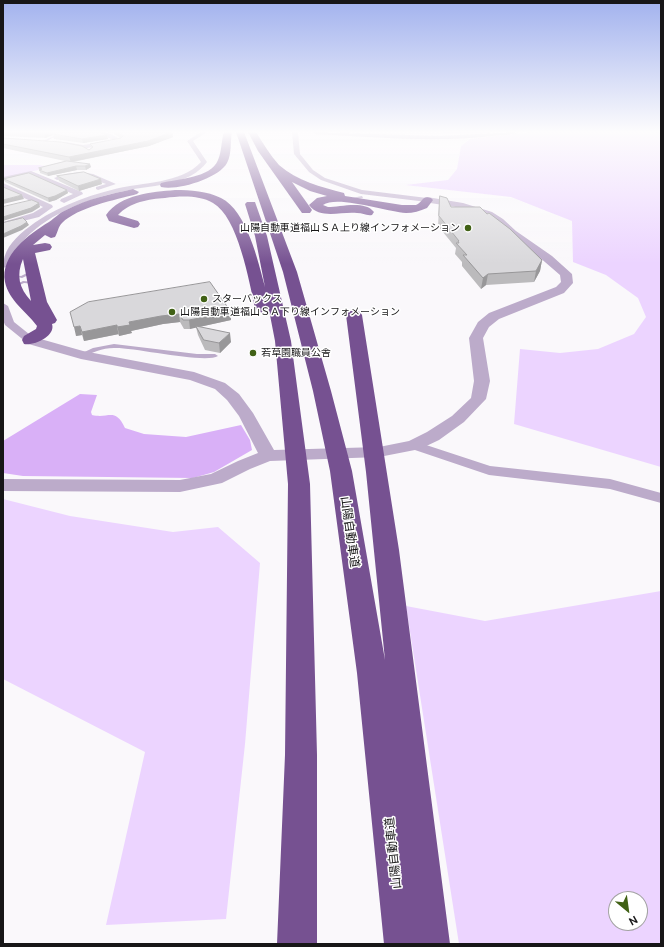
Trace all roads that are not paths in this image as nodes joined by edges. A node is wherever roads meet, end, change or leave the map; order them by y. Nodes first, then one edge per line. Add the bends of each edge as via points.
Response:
1 (16, 176) edge
2 (38, 176) edge
3 (63, 176) edge
4 (94, 176) edge
5 (178, 176) edge
6 (200, 176) edge
7 (243, 176) edge
8 (254, 176) edge
9 (282, 176) edge
10 (290, 176) edge
11 (319, 176) edge
12 (3, 179) edge
13 (47, 180) junction
14 (243, 180) dead end
15 (3, 185) edge
16 (13, 190) junction
17 (85, 192) junction
18 (3, 193) edge
19 (248, 194) dead end
20 (325, 195) junction
21 (34, 200) junction
22 (426, 200) junction
23 (18, 204) edge
24 (49, 207) junction
25 (306, 210) dead end
26 (368, 212) dead end
27 (3, 224) edge
28 (134, 224) dead end
29 (51, 235) junction
30 (3, 245) edge
31 (15, 245) junction
32 (9, 276) edge
33 (34, 277) junction
34 (3, 306) edge
35 (354, 315) dead end
36 (30, 340) junction
37 (81, 355) junction
38 (215, 356) dead end
39 (289, 389) junction
40 (414, 444) junction
41 (268, 456) junction
42 (3, 485) edge
43 (661, 498) edge
44 (297, 944) edge
45 (404, 944) edge
46 (430, 944) edge

1 - 12 street
2 - 13 street
3 - 13 street
4 - 17 street via 113,184
5 - 31 street via 120,189 56,213 38,224
6 - 29 highway via 103,200 71,212
7 - 14 highway
8 - 45 highway, 山陽自動車道 via 290,272 341,471 373,680
9 - 25 highway
10 - 20 highway
11 - 22 street via 361,192
13 - 17 street
15 - 16 street
16 - 18 street
16 - 21 street
17 - 24 street
19 - 39 highway via 270,274
20 - 22 highway via 360,199 400,209 423,206
20 - 26 highway via 316,205 324,209 360,209
21 - 23 street
21 - 24 street
22 - 40 street via 470,207 498,220 510,232 554,262 566,274 567,283 560,290 494,316 483,325 476,338 482,381 478,399 452,423 433,436
24 - 27 street via 36,215
28 - 39 highway via 118,221 112,215 126,204 147,197 193,194 212,199 224,206 232,215 247,246 278,363
29 - 32 highway via 39,232 22,248
29 - 33 highway via 28,252
30 - 31 street
31 - 32 street
32 - 33 lane
32 - 33 lane via 23,282
32 - 36 highway via 45,326 44,331
33 - 36 highway via 41,308 52,325 49,330
34 - 36 street via 9,323
35 - 46 highway via 392,594
36 - 37 street
37 - 38 lane via 95,349 114,346
37 - 41 street via 194,376 220,386 234,397
39 - 44 highway via 299,484 301,755
40 - 41 street via 379,452
40 - 43 street via 489,470 610,484
41 - 42 street via 216,479 180,486

